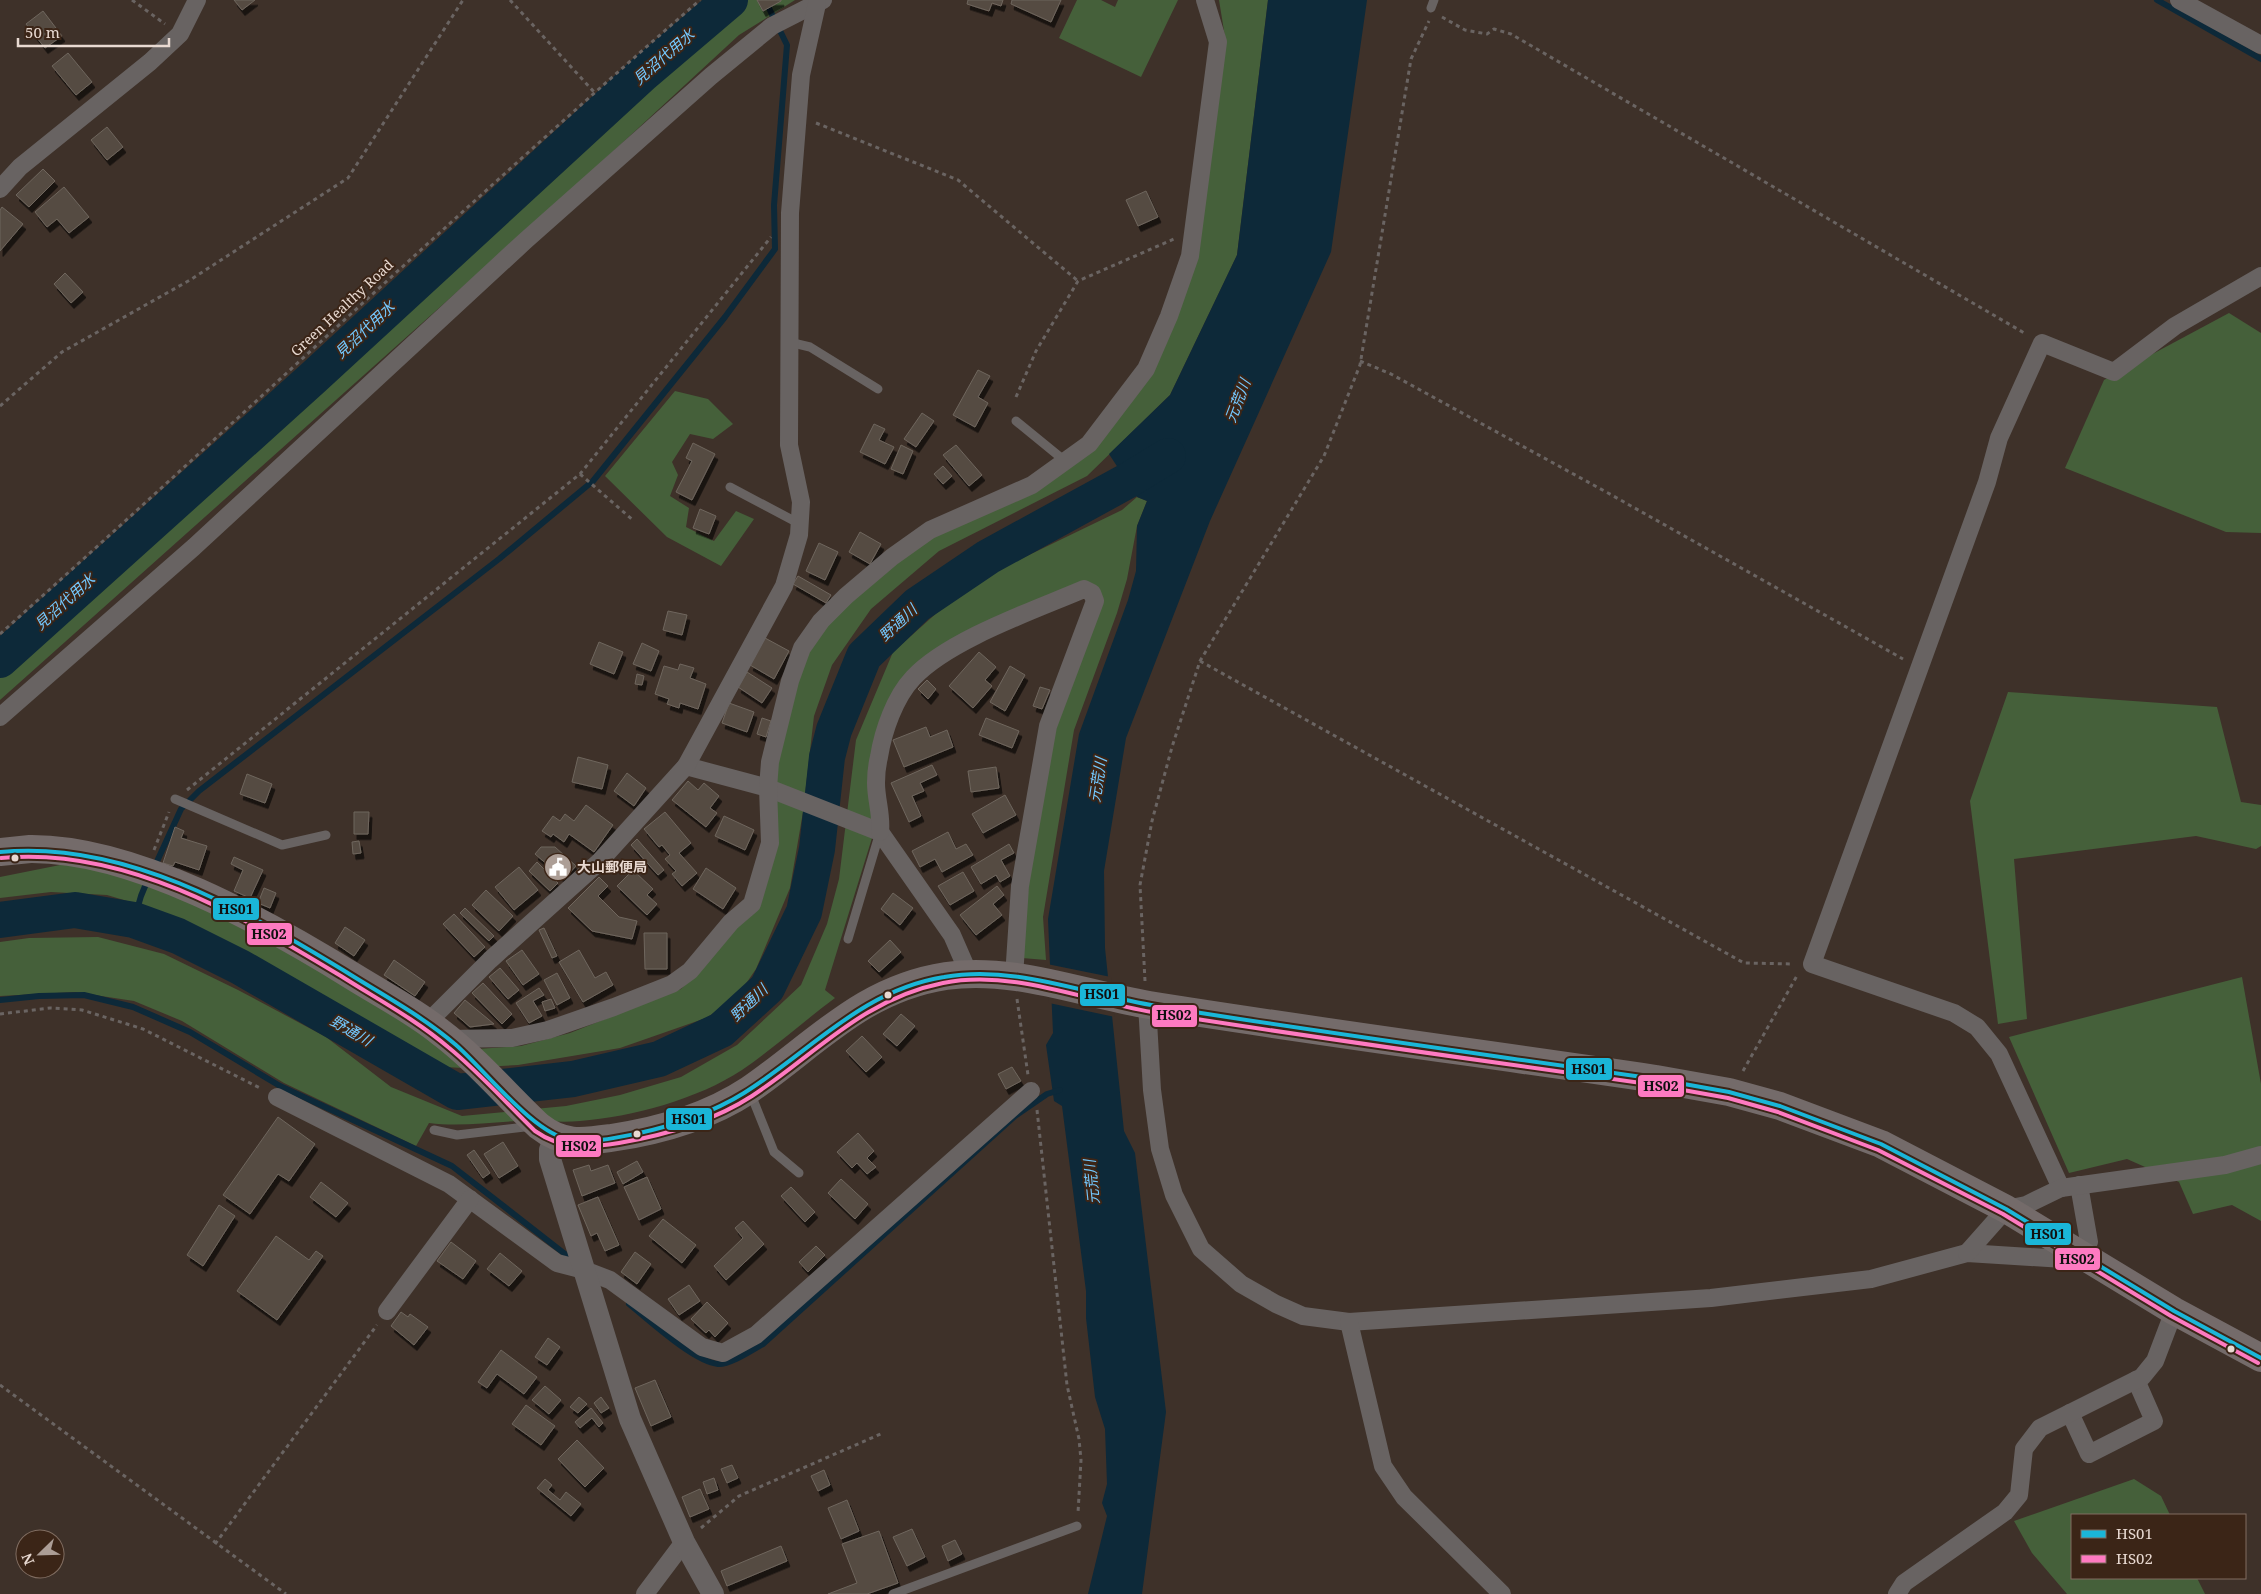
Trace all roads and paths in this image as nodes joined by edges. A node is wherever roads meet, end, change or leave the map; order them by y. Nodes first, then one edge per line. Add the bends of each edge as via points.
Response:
1 (132, 0) edge
2 (197, 0) edge
3 (463, 0) edge
4 (510, 0) edge
5 (700, 0) edge
6 (1205, 0) edge
7 (2180, 0) edge
8 (820, 2) edge
9 (1432, 4) edge
10 (180, 34) junction
11 (2261, 45) edge
12 (594, 92) junction
13 (798, 116) junction
14 (0, 189) edge
15 (790, 213) junction
16 (1193, 231) junction
17 (2261, 276) edge
18 (1078, 281) junction
19 (789, 342) junction
20 (2042, 343) junction
21 (1360, 361) junction
22 (878, 390) dead end
23 (1016, 397) dead end
24 (0, 406) edge
25 (1016, 421) dead end
26 (1065, 461) junction
27 (580, 474) junction
28 (730, 487) dead end
29 (634, 521) dead end
30 (800, 524) junction
31 (0, 634) edge
32 (1200, 661) junction
33 (1918, 668) junction
34 (0, 717) edge
35 (686, 766) junction
36 (770, 789) junction
37 (176, 800) junction
38 (877, 830) junction
39 (326, 835) dead end
40 (0, 852) edge
41 (150, 874) junction
42 (848, 939) dead end
43 (1812, 964) junction
44 (969, 974) junction
45 (1018, 978) junction
46 (1143, 1003) junction
47 (0, 1014) edge
48 (428, 1022) junction
49 (453, 1043) junction
50 (749, 1090) junction
51 (1031, 1091) junction
52 (1729, 1092) junction
53 (277, 1097) joint
54 (543, 1128) junction
55 (434, 1130) dead end
56 (2261, 1155) edge
57 (799, 1173) dead end
58 (2079, 1185) junction
59 (2061, 1188) junction
60 (470, 1198) junction
61 (2006, 1209) junction
62 (1967, 1253) junction
63 (2082, 1254) junction
64 (584, 1270) junction
65 (388, 1310) joint
66 (2174, 1310) junction
67 (1349, 1322) junction
68 (2261, 1358) edge
69 (2136, 1380) junction
70 (0, 1385) edge
71 (2070, 1413) junction
72 (883, 1433) dead end
73 (1077, 1526) joint
74 (684, 1542) junction
75 (215, 1544) junction
76 (286, 1594) edge
77 (645, 1594) edge
78 (713, 1594) edge
79 (893, 1594) edge
80 (1502, 1594) edge
81 (1897, 1594) edge

1 - 10 path
2 - 10 street
3 - 24 path via 348,178 190,280 62,352
4 - 12 path
5 - 12 path, Green Healthy Road
6 - 16 street via 1218,42
7 - 11 street
8 - 13 street via 801,75
8 - 34 street via 772,26 710,76 525,241 194,548
9 - 20 path via 1448,22 1466,30 1487,34 1494,29 1511,34
9 - 21 path via 1428,24 1411,59
10 - 14 street via 20,167
12 - 31 path, Green Healthy Road
13 - 15 street
13 - 18 path via 958,180
15 - 19 street
15 - 27 path
16 - 18 path
16 - 26 street via 1190,256 1146,369 1089,444
17 - 20 street via 2175,326 2114,372
18 - 23 path via 1036,352
19 - 22 lane via 810,347
19 - 30 street via 789,445 801,502
20 - 33 street via 1999,438 1987,482
21 - 32 path via 1324,456
21 - 33 path via 1391,374 1608,493
25 - 26 lane
26 - 36 street via 1032,485 930,530 892,557 821,621 802,648 790,681 770,762
27 - 29 path
27 - 37 path
28 - 30 lane
30 - 35 street via 784,586
32 - 43 path via 1744,963
32 - 46 path via 1152,821 1140,885
33 - 43 street
35 - 36 street
35 - 48 street via 599,862 490,960
36 - 38 street
36 - 49 street via 770,843 752,904 731,922 690,971 672,984 548,1030 512,1038
37 - 39 lane via 282,845
37 - 41 path
38 - 42 lane
38 - 44 street via 952,935
38 - 45 street via 881,818 876,784 879,756 898,700 912,679 929,662 974,637 1084,588 1092,593 1096,601 1046,736 1020,886
40 - 41 main road via 31,849 103,858
41 - 48 main road via 258,921
43 - 52 path via 1800,969 1751,1059
43 - 59 street via 1954,1012 1977,1027 1999,1054
44 - 45 main road
44 - 50 main road via 927,980 867,1003 826,1030
45 - 46 main road
45 - 51 path
46 - 52 main road via 1647,1077
46 - 67 street via 1160,1150 1174,1195 1201,1249 1241,1284 1276,1304 1303,1316
47 - 53 path via 50,1008 82,1010 143,1028
48 - 49 main road
49 - 54 main road
50 - 54 main road via 708,1112 658,1129 566,1141
50 - 57 lane via 774,1152
51 - 64 street via 756,1335 723,1353 702,1347 610,1280
51 - 73 path via 1038,1112 1067,1385 1080,1446
52 - 61 main road via 1797,1112 1881,1144
53 - 60 street via 449,1184
54 - 55 lane via 457,1135
54 - 64 street
56 - 58 street via 2225,1165
58 - 59 street
58 - 63 street via 2088,1242
59 - 61 street via 2026,1205
60 - 64 street via 557,1263
60 - 65 street
61 - 62 street
61 - 63 main road
62 - 63 street via 2064,1259
62 - 67 street via 1871,1279 1711,1298
63 - 66 main road
64 - 74 street via 630,1419
65 - 75 path
66 - 68 main road
66 - 69 street via 2155,1361
67 - 80 street via 1383,1466 1404,1497
69 - 71 street
69 - 71 street via 2154,1421 2089,1454
70 - 75 path
71 - 81 street via 2040,1428 2024,1449 2019,1495 2005,1512 1904,1583
72 - 74 path via 739,1496
73 - 79 lane
74 - 77 street
74 - 78 street
75 - 76 path

